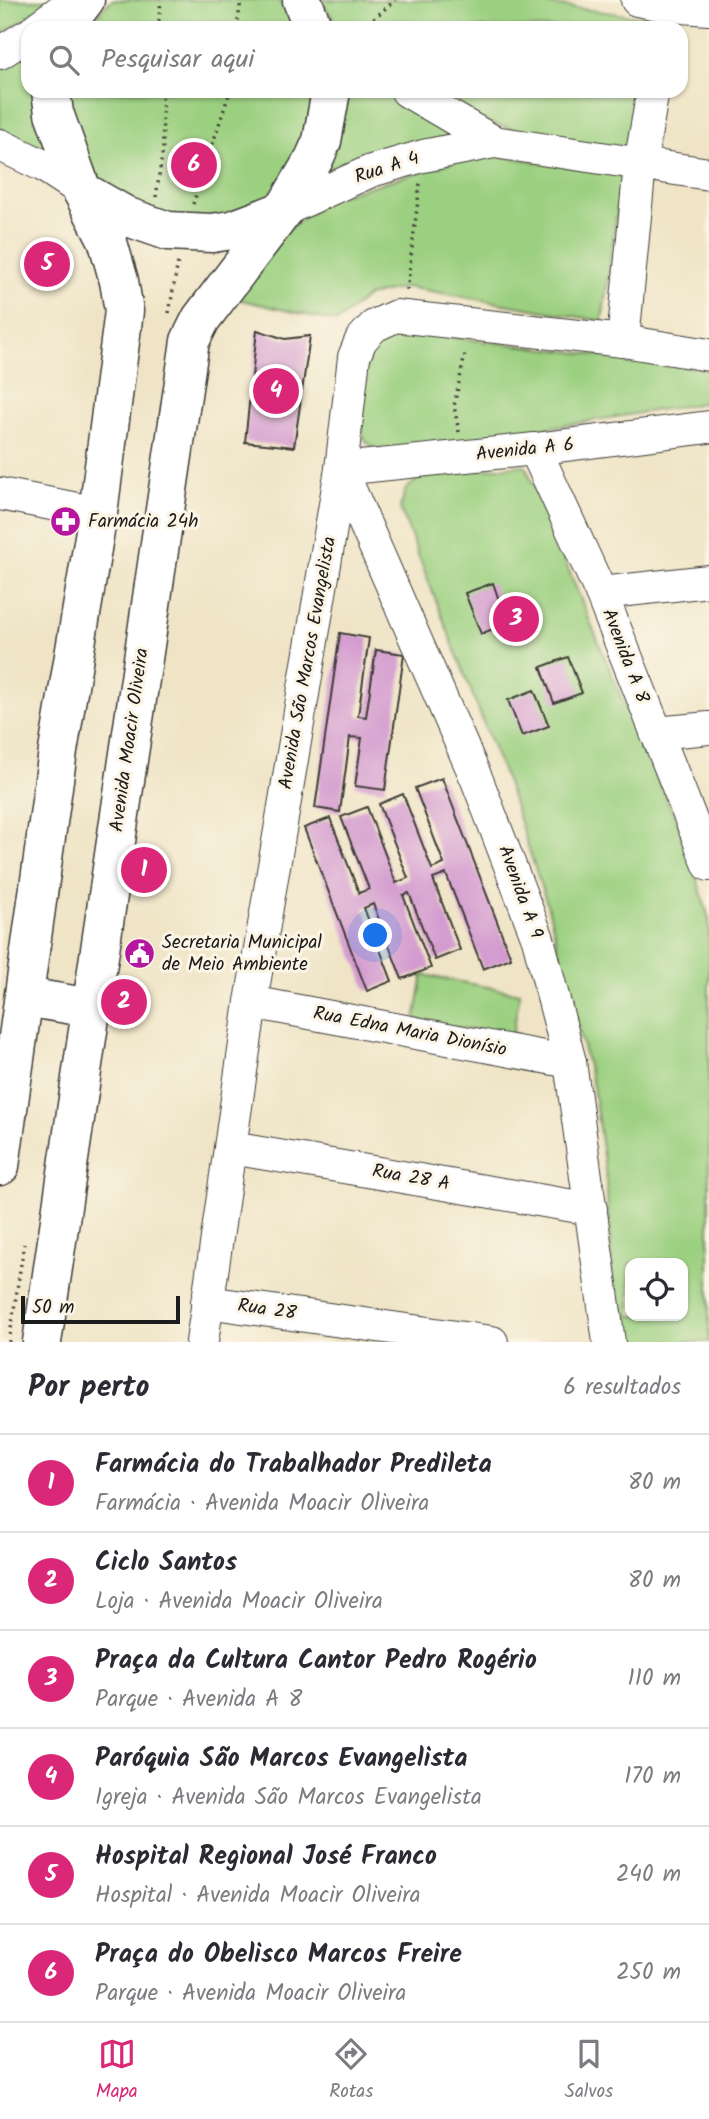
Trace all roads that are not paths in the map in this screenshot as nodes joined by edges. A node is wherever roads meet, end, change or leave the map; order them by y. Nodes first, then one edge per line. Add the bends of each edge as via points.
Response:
1 (75, 0) edge
2 (85, 0) edge
3 (302, 0) edge
4 (637, 0) edge
5 (707, 6) edge
6 (667, 17) edge
7 (46, 21) edge
8 (72, 21) edge
9 (310, 21) edge
10 (323, 21) edge
11 (21, 39) edge
12 (0, 53) edge
13 (52, 98) edge
14 (330, 98) edge
15 (419, 98) edge
16 (652, 98) edge
17 (494, 142) junction
18 (0, 145) edge
19 (639, 164) junction
20 (709, 174) edge
21 (82, 191) junction
22 (284, 210) junction
23 (623, 341) junction
24 (709, 355) edge
25 (709, 427) edge
26 (535, 449) junction
27 (341, 469) junction
28 (0, 495) edge
29 (98, 513) junction
30 (709, 581) edge
31 (601, 593) junction
32 (709, 728) edge
33 (656, 733) junction
34 (709, 865) edge
35 (24, 997) junction
36 (251, 1002) junction
37 (91, 1008) junction
38 (570, 1062) junction
39 (231, 1148) junction
40 (0, 1166) edge
41 (591, 1209) junction
42 (207, 1302) junction
43 (42, 1342) edge
44 (201, 1342) edge
45 (492, 1342) edge
46 (609, 1342) edge

1 - 7 street
2 - 8 main road
3 - 9 main road
3 - 10 street
4 - 6 street
5 - 6 street
11 - 12 street
13 - 21 main road
14 - 22 main road, Avenida Moacir Oliveira via 322,141
15 - 17 street, Rua A 4
16 - 19 street
17 - 19 street, Rua A 4
17 - 22 street, Rua A 4 via 371,171
18 - 21 street
19 - 20 street, Rua A 4
19 - 23 street
21 - 22 main road via 128,217 169,232 232,230
21 - 29 main road via 107,239 124,312
22 - 37 main road, Avenida Moacir Oliveira via 201,319 190,341
23 - 24 street, Avenida São Marcos Evangelista
23 - 27 street, Avenida São Marcos Evangelista via 396,316 374,326 361,340 354,358
25 - 26 street, Avenida A 6
26 - 27 street, Avenida A 6
26 - 31 street, Avenida A 8
27 - 36 street, Avenida São Marcos Evangelista
27 - 38 street, Avenida A 9 via 477,780 538,939
28 - 29 street
29 - 35 main road via 58,751
30 - 31 street
31 - 33 street, Avenida A 8
32 - 33 street
33 - 34 street, Avenida A 8
35 - 37 main road
35 - 40 main road
36 - 38 street, Rua Edna Maria Dionísio
36 - 39 street, Avenida São Marcos Evangelista
37 - 43 main road, Avenida Moacir Oliveira
38 - 41 street, Avenida A 9
39 - 41 street, Rua 28 A
39 - 42 street, Avenida São Marcos Evangelista
41 - 46 street, Avenida A 9
42 - 44 street, Avenida São Marcos Evangelista
42 - 45 street, Rua 28

